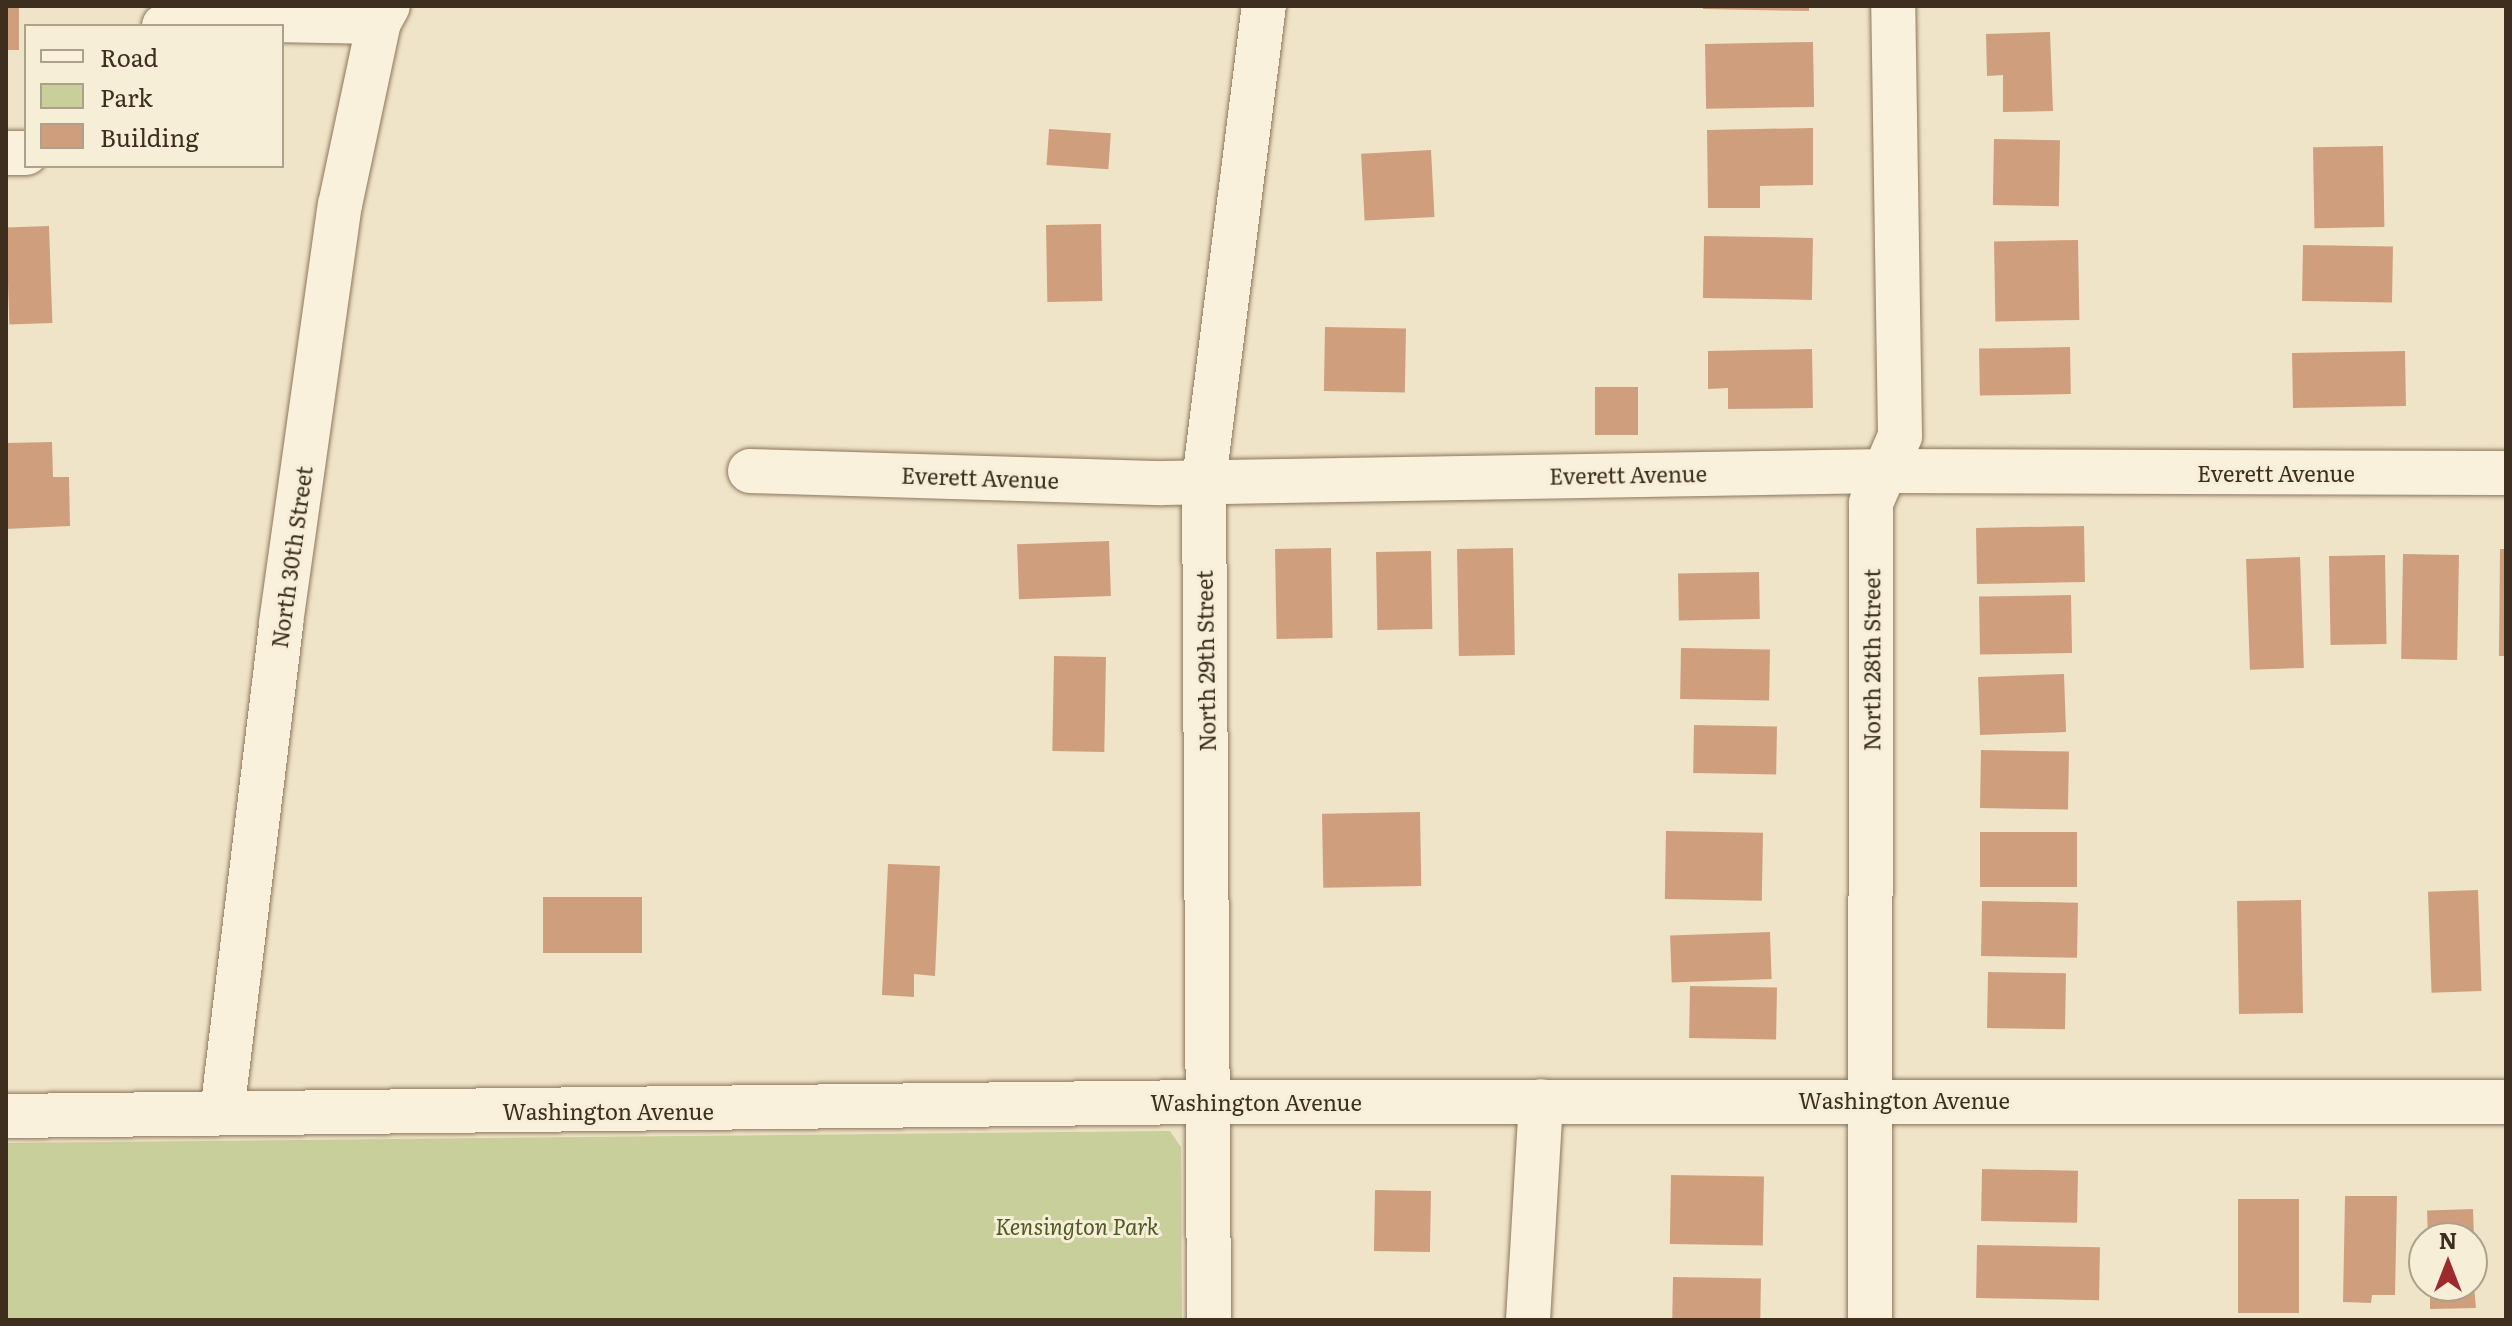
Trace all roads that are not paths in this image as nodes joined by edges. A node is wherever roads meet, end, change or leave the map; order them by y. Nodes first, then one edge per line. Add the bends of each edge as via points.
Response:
1 (1264, 6) edge
2 (1893, 6) edge
3 (384, 14) edge
4 (179, 24) edge
5 (750, 471) dead end
6 (1886, 471) junction
7 (2506, 473) edge
8 (1204, 480) junction
9 (1870, 1100) junction
10 (1541, 1101) junction
11 (1209, 1102) junction
12 (2506, 1102) edge
13 (222, 1113) junction
14 (6, 1116) edge
15 (1209, 1320) edge
16 (1528, 1320) edge
17 (1870, 1320) edge

1 - 8 street, North 29th Street
2 - 6 street, North 28th Street via 1900,436
3 - 4 street
3 - 13 street, North 30th Street via 340,205 281,623
5 - 8 street, Everett Avenue
6 - 7 street, Everett Avenue
6 - 8 street, Everett Avenue
6 - 9 street, North 28th Street via 1871,503
8 - 11 street, North 29th Street
9 - 10 street, Washington Avenue
9 - 12 street, Washington Avenue
9 - 17 street, North 28th Street
10 - 11 street, Washington Avenue
10 - 16 street
11 - 13 street, Washington Avenue
11 - 15 street, North 29th Street
13 - 14 street, Washington Avenue

